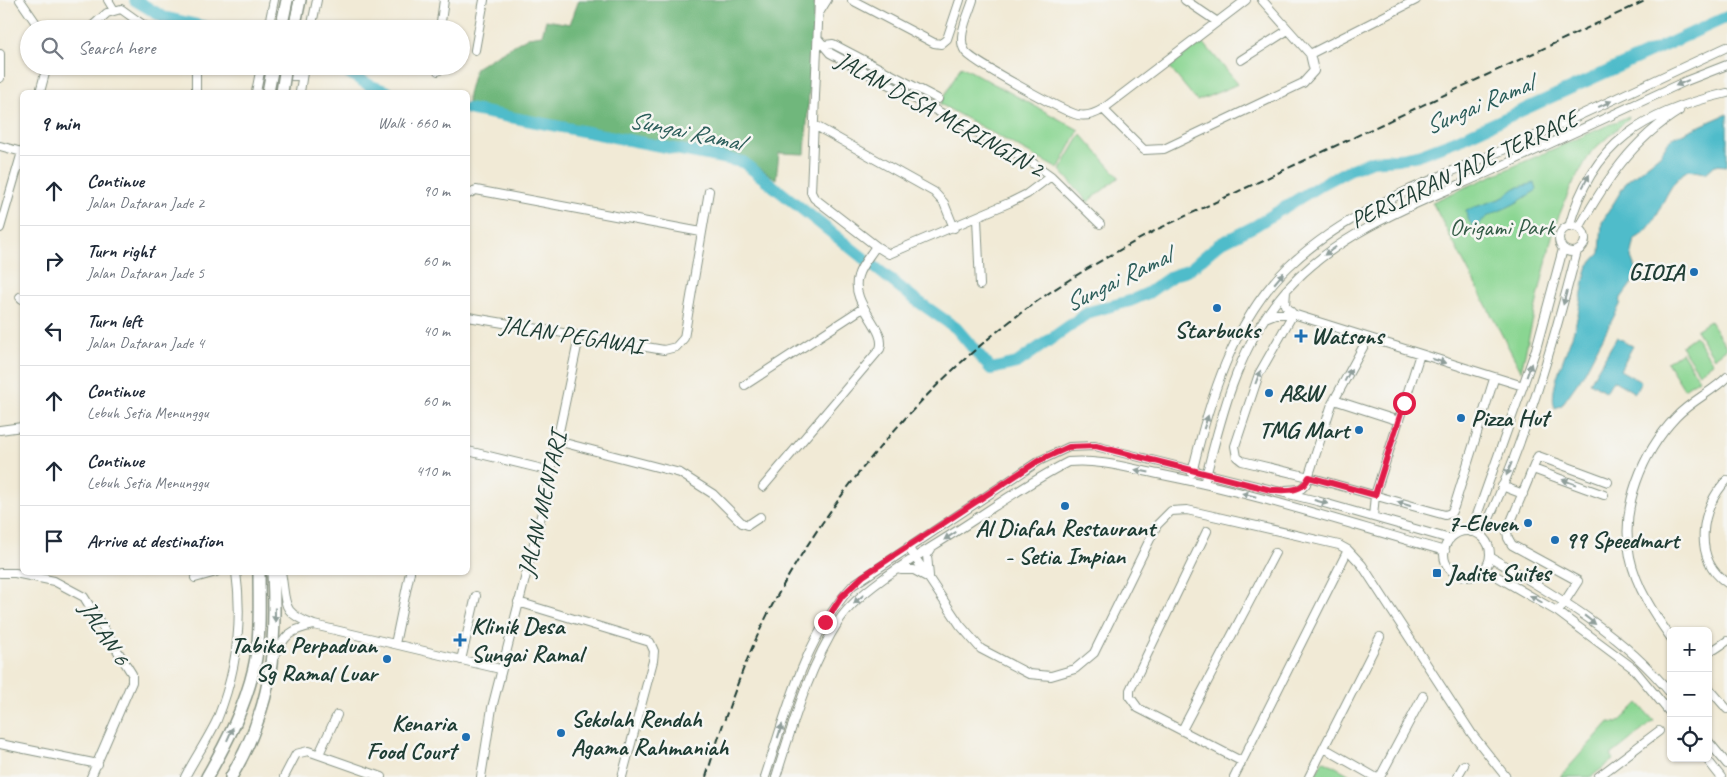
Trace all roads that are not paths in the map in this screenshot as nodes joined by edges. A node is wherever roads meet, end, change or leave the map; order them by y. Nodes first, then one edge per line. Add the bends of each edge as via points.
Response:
1 (20, 0) edge
2 (108, 0) edge
3 (274, 0) edge
4 (287, 0) edge
5 (300, 0) edge
6 (317, 0) edge
7 (444, 0) edge
8 (484, 0) edge
9 (819, 0) edge
10 (827, 0) edge
11 (852, 0) edge
12 (960, 0) edge
13 (973, 0) edge
14 (1185, 0) edge
15 (1246, 0) edge
16 (1262, 0) edge
17 (1410, 1) edge
18 (114, 10) junction
19 (819, 13) junction
20 (34, 20) edge
21 (101, 20) edge
22 (138, 20) edge
23 (270, 20) edge
24 (283, 20) edge
25 (296, 20) edge
26 (313, 20) edge
27 (441, 20) edge
28 (1216, 21) junction
29 (1288, 30) junction
30 (822, 43) junction
31 (1727, 47) edge
32 (476, 50) dead end
33 (0, 54) edge
34 (1310, 54) junction
35 (1241, 60) dead end
36 (1727, 65) edge
37 (45, 75) edge
38 (196, 75) edge
39 (260, 75) edge
40 (271, 75) edge
41 (285, 75) edge
42 (289, 75) edge
43 (299, 75) edge
44 (303, 75) edge
45 (293, 76) junction
46 (0, 78) edge
47 (41, 90) edge
48 (196, 90) edge
49 (256, 90) edge
50 (268, 90) edge
51 (282, 90) edge
52 (302, 90) edge
53 (1727, 93) edge
54 (938, 99) dead end
55 (1689, 105) junction
56 (1103, 110) junction
57 (814, 125) junction
58 (0, 146) edge
59 (20, 151) edge
60 (20, 159) edge
61 (1051, 176) junction
62 (709, 191) dead end
63 (470, 193) edge
64 (977, 218) junction
65 (1100, 224) dead end
66 (1568, 227) junction
67 (0, 228) edge
68 (954, 228) junction
69 (1579, 228) junction
70 (702, 232) junction
71 (876, 246) junction
72 (1564, 249) junction
73 (1577, 251) junction
74 (980, 285) dead end
75 (1286, 290) junction
76 (863, 308) junction
77 (1293, 314) junction
78 (470, 317) edge
79 (1266, 318) junction
80 (579, 337) junction
81 (1368, 338) junction
82 (1420, 354) junction
83 (1727, 377) edge
84 (1494, 378) junction
85 (745, 385) dead end
86 (1524, 386) junction
87 (1334, 400) junction
88 (1399, 421) junction
89 (20, 427) edge
90 (0, 430) edge
91 (1507, 434) junction
92 (557, 441) junction
93 (1521, 441) junction
94 (470, 451) edge
95 (1193, 469) junction
96 (1533, 469) junction
97 (551, 471) junction
98 (1207, 472) junction
99 (1309, 477) junction
100 (1190, 480) junction
101 (1727, 480) edge
102 (1608, 482) dead end
103 (1204, 484) junction
104 (1502, 486) junction
105 (763, 487) dead end
106 (1271, 490) junction
107 (1523, 494) junction
108 (1375, 495) junction
109 (1604, 495) dead end
110 (760, 517) dead end
111 (1373, 517) junction
112 (1207, 530) dead end
113 (1471, 532) junction
114 (1481, 536) junction
115 (1450, 539) junction
116 (908, 547) junction
117 (932, 547) junction
118 (1348, 550) junction
119 (1444, 551) junction
120 (1275, 552) dead end
121 (1490, 557) junction
122 (916, 558) junction
123 (1484, 569) junction
124 (898, 570) junction
125 (0, 573) edge
126 (20, 574) edge
127 (25, 575) edge
128 (206, 575) edge
129 (236, 575) edge
130 (259, 575) edge
131 (273, 575) edge
132 (281, 575) edge
133 (409, 575) edge
134 (195, 578) dead end
135 (930, 580) junction
136 (1726, 584) edge
137 (476, 596) dead end
138 (1565, 601) junction
139 (518, 602) junction
140 (1558, 612) junction
141 (314, 625) junction
142 (1667, 632) edge
143 (1380, 637) dead end
144 (1727, 641) edge
145 (395, 644) junction
146 (1715, 650) dead end
147 (273, 658) junction
148 (462, 660) junction
149 (500, 669) junction
150 (1667, 690) edge
151 (1712, 692) edge
152 (1423, 696) dead end
153 (1667, 709) edge
154 (1727, 709) edge
155 (337, 714) dead end
156 (1182, 730) junction
157 (1659, 731) dead end
158 (0, 744) edge
159 (1712, 746) edge
160 (1324, 748) junction
161 (319, 754) junction
162 (1241, 761) junction
163 (1709, 762) edge
164 (98, 764) junction
165 (1727, 764) edge
166 (1464, 765) dead end
167 (91, 777) edge
168 (185, 777) edge
169 (207, 777) edge
170 (231, 777) edge
171 (284, 777) edge
172 (382, 777) edge
173 (481, 777) edge
174 (622, 777) edge
175 (765, 777) edge
176 (776, 777) edge
177 (1234, 777) edge
178 (1309, 777) edge
179 (1375, 777) edge
180 (1380, 777) edge
181 (1457, 777) edge
182 (1506, 777) edge
183 (1598, 777) edge
184 (1721, 777) edge

1 - 20 street
2 - 18 street
3 - 23 street
4 - 24 highway, bridge
5 - 25 highway
6 - 26 street
7 - 27 street
8 - 32 street
9 - 19 street
10 - 19 street
11 - 12 street via 941,44 948,39
13 - 56 street via 962,38 965,52 971,58 1071,113 1088,116
14 - 28 street
15 - 28 street
16 - 29 street
17 - 34 street
18 - 21 street
18 - 22 street via 126,11
19 - 30 street
28 - 56 street
29 - 34 street
29 - 35 street
30 - 54 street, JALAN DESA MERINGIN 2 via 833,44
30 - 57 street
30 - 61 street, JALAN DESA MERINGIN 2 via 830,53 1030,161
95 -> 31 street, PERSIARAN JADE TERRACE via 1225,366 1243,328 1262,298 1288,268 1320,240 1421,184
33 - 46 street
34 - 56 street via 1314,71 1303,83 1164,149 1144,150
36 -> 75 street, PERSIARAN JADE TERRACE via 1378,222 1330,250
37 - 47 street
38 - 48 street
39 - 49 street
40 - 50 highway, bridge
41 - 51 highway, bridge
42 - 45 street
43 - 45 street
44 - 52 street
45 - 52 street
53 - 55 street
66 -> 55 street via 1586,179 1602,156 1624,136 1658,115
55 - 69 street via 1663,121 1635,146 1603,187
57 - 68 street via 934,192 944,203
57 - 71 street via 813,196
58 - 59 street
60 - 67 street
61 - 64 street via 1020,198
61 - 65 street, JALAN DESA MERINGIN 2
62 - 70 street
63 - 70 street via 476,190
64 - 68 street
64 - 74 street
66 - 69 street
66 - 72 street via 1560,234 1560,244
68 - 71 street via 891,253
69 - 73 street via 1585,241
70 - 80 street, JALAN PEGAWAI via 684,338 676,348 664,350
71 - 76 street via 861,268 857,287
72 - 73 street
86 -> 72 street
73 -> 93 street via 1556,335
75 - 77 street via 1286,305
75 - 79 street, PERSIARAN JADE TERRACE
76 - 85 street
76 - 105 street via 882,338 880,349
77 - 79 street via 1275,314
77 - 81 street
99 -> 77 street via 1242,461 1237,457 1235,446 1259,374
78 - 80 street, JALAN PEGAWAI
79 - 98 street, PERSIARAN JADE TERRACE via 1232,385
80 - 92 street, JALAN MENTARI
81 - 82 street
87 -> 81 street
82 -> 84 street
82 - 88 street
83 - 142 street via 1678,415 1662,432 1640,472 1628,514 1630,557 1636,577
84 - 86 street
84 -> 108 street via 1451,513 1439,515
86 - 91 street
87 - 88 street
87 - 99 street
88 - 108 street
89 - 90 street
91 - 93 street
91 - 113 street
92 - 97 street, JALAN MENTARI
92 - 110 street via 680,473 713,494 742,523 748,525
93 -> 104 street
94 - 97 street
95 - 98 street
95 - 100 street, PERSIARAN JADE TERRACE
95 - 116 street via 1096,446 1069,447 1038,461
96 - 102 street via 1538,456
96 - 107 street
109 -> 96 street
97 - 139 street, JALAN MENTARI
98 - 103 street, PERSIARAN JADE TERRACE
98 - 106 street
99 - 106 street via 1300,489
99 - 108 street
100 - 103 street
100 -> 117 street via 1086,460 1068,462
101 - 136 street via 1709,506 1704,531 1707,554
119 -> 103 street
104 - 107 street
104 - 114 street
106 -> 111 street
107 - 138 street via 1507,531 1508,538 1512,545 1578,582
108 - 111 street
111 - 115 street
112 - 156 street via 1130,690 1130,697 1138,708
113 - 114 street
113 - 115 street
114 - 121 street
115 - 119 street
116 - 122 street
175 -> 116 street via 798,675 834,608 863,576
117 - 122 street
117 - 135 street via 927,555
118 - 135 street via 1187,510 1170,511 1157,526 1094,653 1075,668 1051,676 1029,674 981,649 960,625
118 - 162 street
118 - 182 street via 1362,565 1472,734
119 - 123 street via 1446,563 1457,575 1474,576
120 - 156 street
121 - 123 street
121 - 138 street
122 - 124 street
122 - 135 street
140 -> 123 street
124 - 135 street via 914,570
124 -> 176 street via 862,595 840,619 808,681
125 - 126 street, JALAN 6
127 - 164 street, JALAN 6 via 54,581 84,596 130,671 132,682
128 - 134 street
129 - 168 street via 239,617 235,659 216,721
169 -> 130 highway via 242,709 254,667
131 -> 147 highway via 276,618
132 - 141 street via 285,602 291,614
133 - 145 street
137 - 148 street
138 - 140 street
138 -> 150 street via 1636,656
139 - 149 street, JALAN MENTARI
139 - 174 street via 650,642 654,651 653,661
140 - 153 street via 1633,668
141 - 145 street
141 - 147 street via 289,633
143 - 160 street
144 - 146 street
145 - 148 street
147 - 170 highway via 259,717
148 - 149 street
149 - 173 street, JALAN MENTARI
151 - 154 street
152 - 180 street
155 - 161 street
156 - 162 street
157 - 183 street
158 - 164 street
159 - 165 street
160 - 178 street
160 - 179 street
161 - 171 street via 308,751 296,754
161 - 172 street
162 - 177 street
163 - 184 street
164 - 167 street, JALAN 6
166 - 181 street

